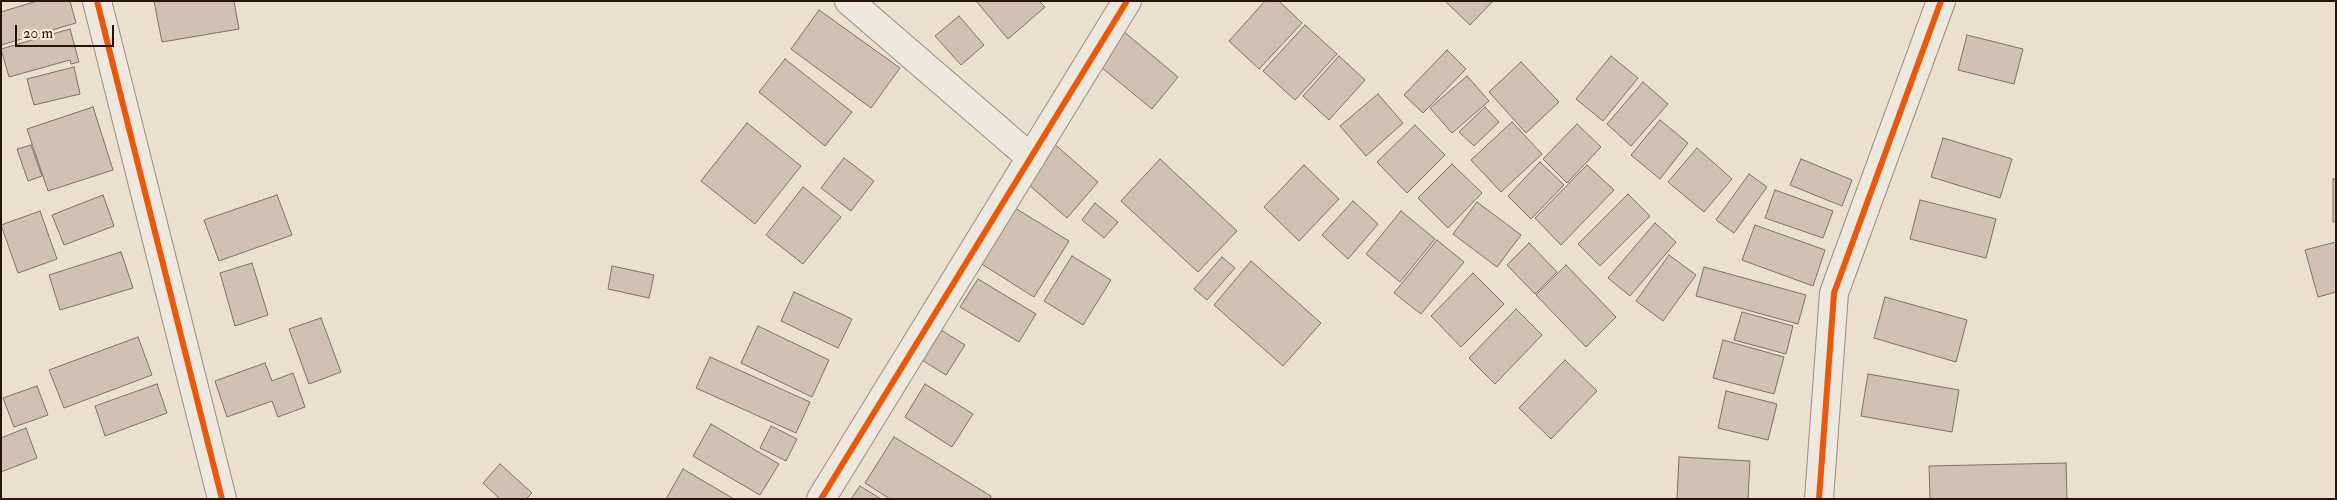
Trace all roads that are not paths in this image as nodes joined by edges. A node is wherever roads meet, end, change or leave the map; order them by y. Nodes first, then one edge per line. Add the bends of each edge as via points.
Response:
1 (97, 1) edge
2 (849, 1) edge
3 (1127, 1) edge
4 (1942, 1) edge
5 (1031, 158) junction
6 (222, 499) edge
7 (821, 499) edge
8 (1818, 499) edge

1 - 6 street
2 - 5 street
3 - 5 street
4 - 8 street via 1834,293
5 - 7 street

